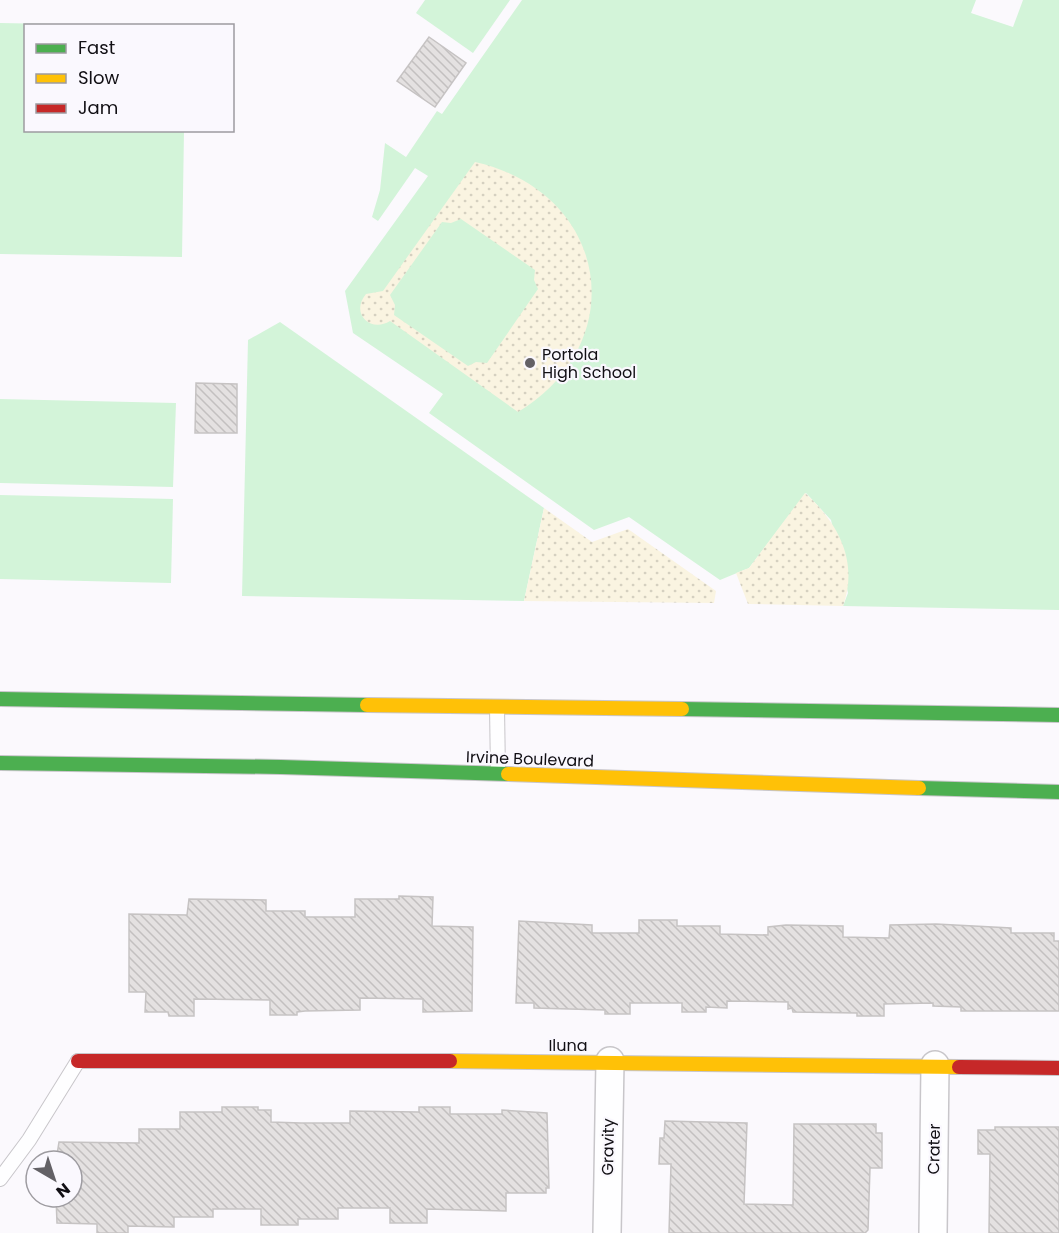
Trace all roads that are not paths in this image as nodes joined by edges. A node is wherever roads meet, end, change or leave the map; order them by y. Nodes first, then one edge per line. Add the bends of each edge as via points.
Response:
1 (0, 699) edge
2 (497, 706) junction
3 (1059, 715) edge
4 (0, 763) edge
5 (498, 774) junction
6 (1059, 792) edge
7 (78, 1061) joint
8 (610, 1061) junction
9 (936, 1065) junction
10 (1059, 1068) edge
11 (0, 1178) edge
12 (607, 1233) edge
13 (933, 1233) edge

1 - 2 main road
2 - 3 main road
2 - 5 lane
4 - 5 main road, Irvine Boulevard
5 - 6 main road, Irvine Boulevard
7 - 8 main road, Iluna
7 - 11 lane via 29,1140
8 - 9 main road, Iluna
8 - 12 street, Gravity
9 - 10 main road, Iluna
9 - 13 street, Crater

